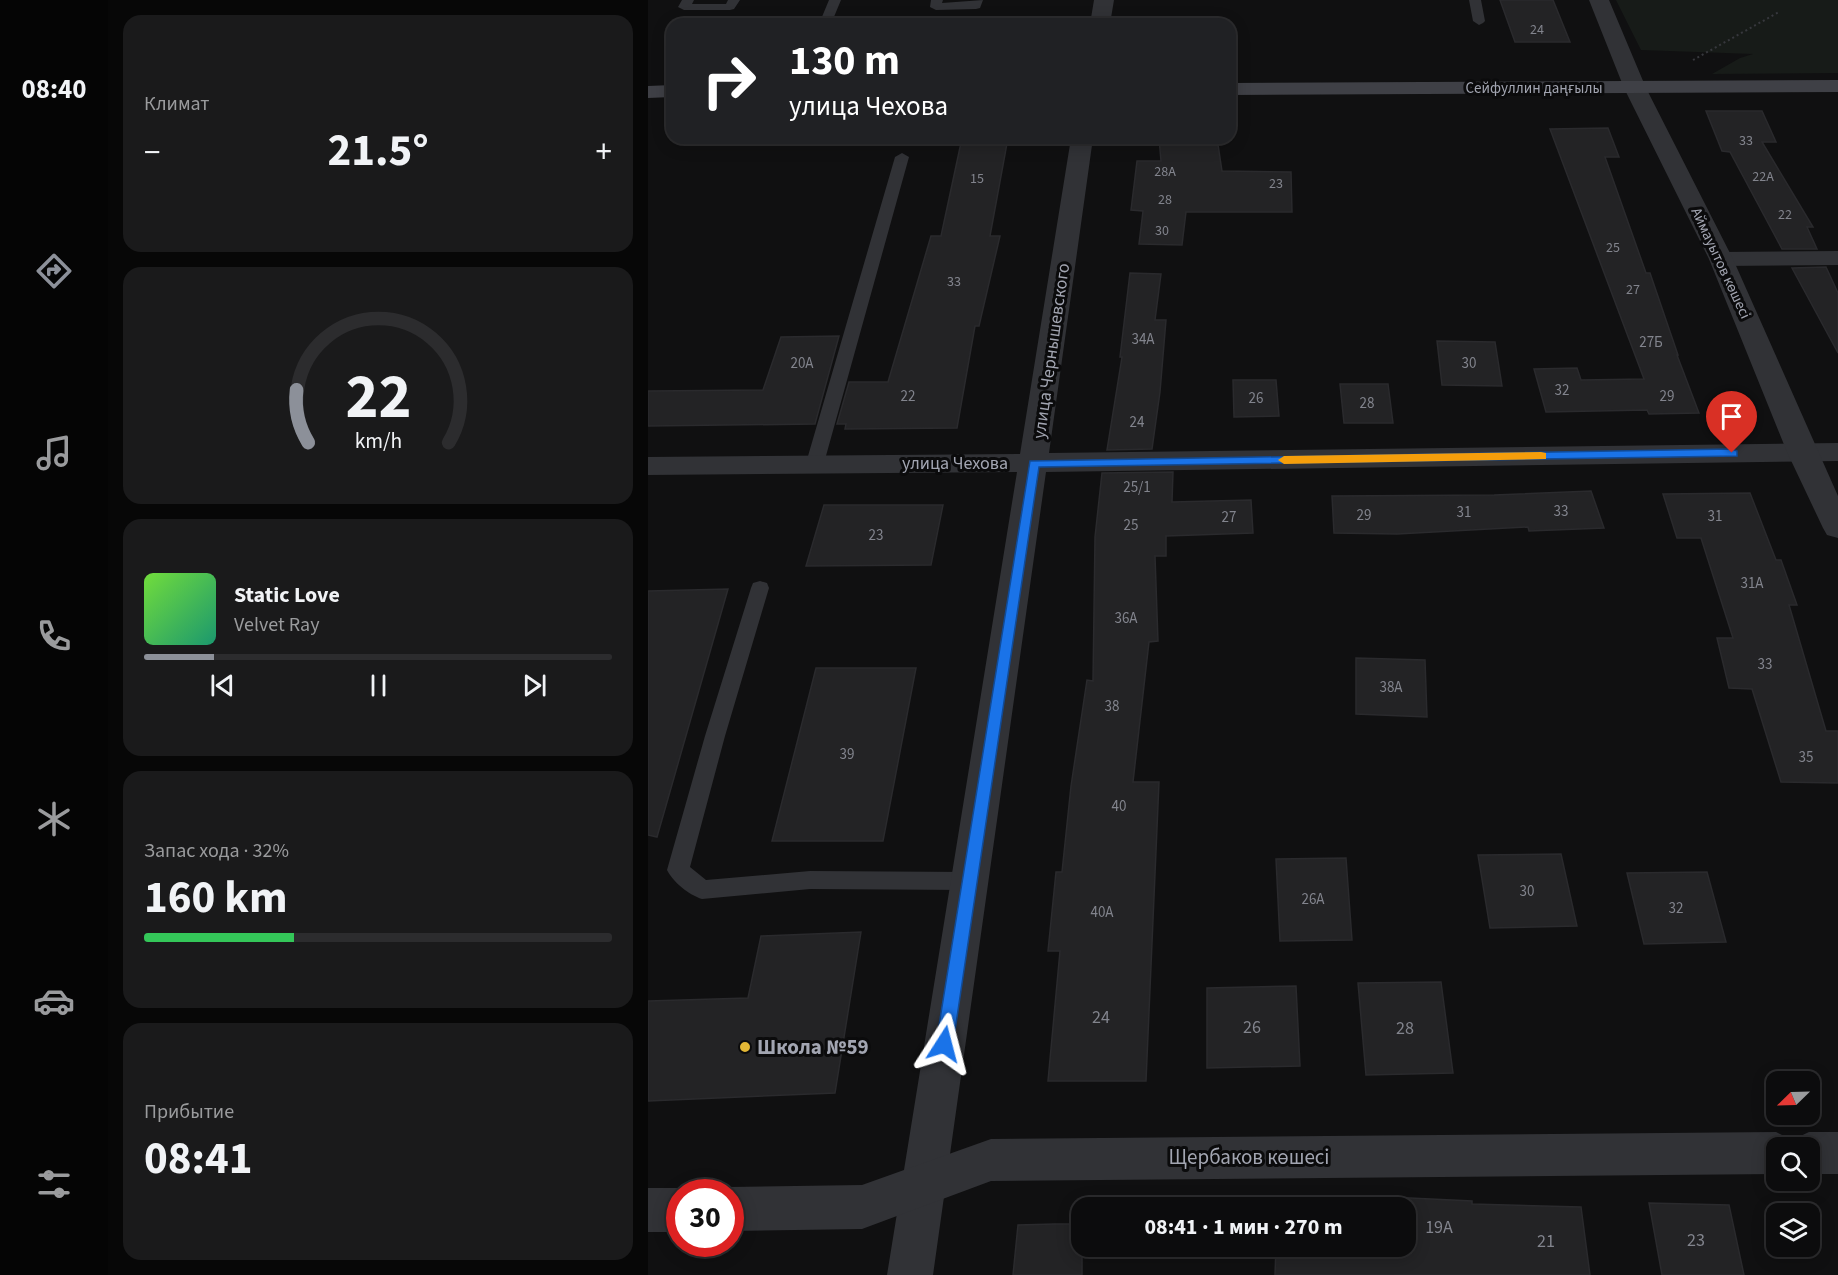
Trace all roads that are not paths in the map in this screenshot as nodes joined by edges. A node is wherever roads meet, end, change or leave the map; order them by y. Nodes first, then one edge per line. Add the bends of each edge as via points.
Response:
1 (688, 0) edge
2 (735, 0) edge
3 (835, 0) edge
4 (937, 0) edge
5 (977, 0) edge
6 (1104, 0) edge
7 (1474, 0) edge
8 (1599, 0) edge
9 (828, 18) edge
10 (1101, 18) edge
11 (1479, 21) dead end
12 (1838, 86) edge
13 (1635, 88) junction
14 (1236, 89) edge
15 (648, 92) edge
16 (666, 92) edge
17 (1081, 144) edge
18 (902, 157) dead end
19 (1838, 258) edge
20 (1721, 259) junction
21 (1802, 452) junction
22 (1838, 452) edge
23 (815, 463) junction
24 (1034, 464) junction
25 (648, 466) edge
26 (1838, 528) edge
27 (760, 588) dead end
28 (969, 881) junction
29 (1766, 1153) edge
30 (1820, 1153) edge
31 (1838, 1153) edge
32 (923, 1184) junction
33 (744, 1209) edge
34 (648, 1210) edge
35 (666, 1210) edge
36 (910, 1275) edge

1 - 2 lane via 684,7 730,7
3 - 9 lane
4 - 5 lane via 936,7 976,6
6 - 10 street
7 - 11 lane
8 - 13 street, Аймауытов көшесі
12 - 13 main road, Сейфуллин даңғылы
13 - 14 main road, Сейфуллин даңғылы
13 - 20 street, Аймауытов көшесі
15 - 16 main road
17 - 24 street, улица Чернышевского
18 - 23 lane
19 - 20 street
20 - 21 street, Аймауытов көшесі
21 - 22 street, улица Чехова
21 - 24 street, улица Чехова
21 - 26 street, Аймауытов көшесі
23 - 24 street, улица Чехова
23 - 25 street, улица Чехова
24 - 28 street, улица Чернышевского
27 - 28 lane via 678,870 702,890 810,880
28 - 32 street, улица Чернышевского
29 - 32 street, Щербаков көшесі via 991,1160
30 - 31 street
32 - 33 street, Щербаков көшесі via 862,1207
32 - 36 street, улица Чернышевского
34 - 35 street

